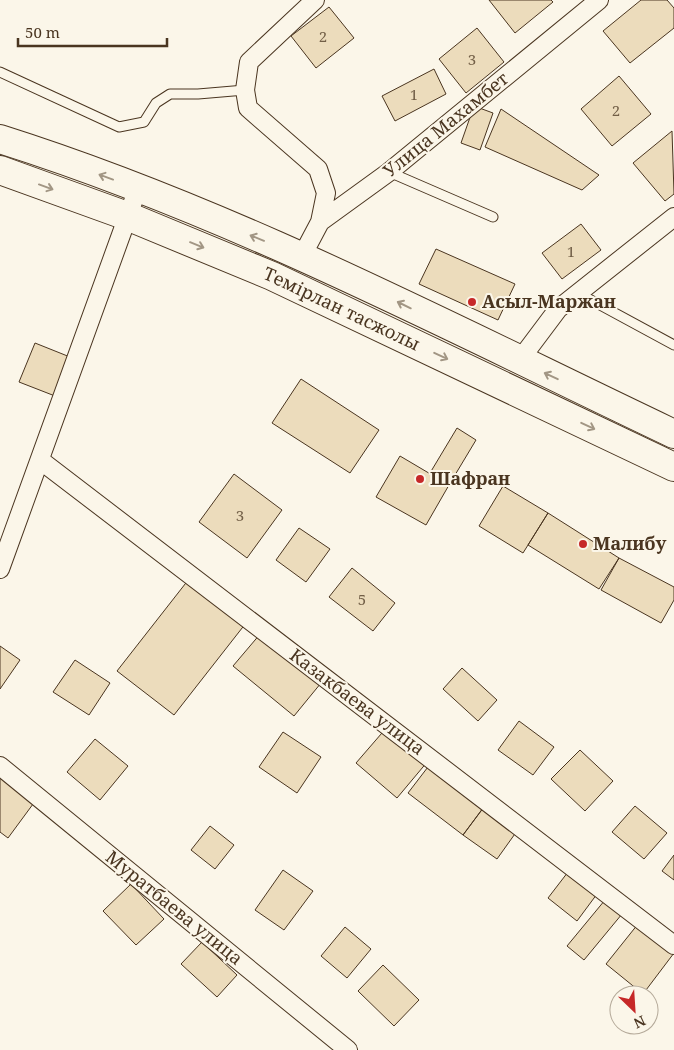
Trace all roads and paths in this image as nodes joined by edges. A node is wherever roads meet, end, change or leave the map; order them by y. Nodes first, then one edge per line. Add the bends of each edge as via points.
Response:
1 (315, 0) edge
2 (599, 0) edge
3 (0, 72) edge
4 (245, 90) junction
5 (0, 139) edge
6 (0, 170) edge
7 (389, 172) junction
8 (138, 188) junction
9 (127, 216) junction
10 (493, 217) dead end
11 (674, 217) edge
12 (320, 222) junction
13 (302, 256) junction
14 (578, 293) junction
15 (674, 345) edge
16 (519, 361) junction
17 (674, 434) edge
18 (40, 460) junction
19 (674, 467) edge
20 (0, 569) edge
21 (0, 766) edge
22 (674, 945) edge
23 (348, 1050) edge

1 - 4 street via 249,62
2 - 7 street, Улица Махамбет
3 - 4 lane via 118,127 144,122 156,103 170,94
4 - 12 street via 248,108 318,169 326,194
8 -> 5 main road, Темірлан тасжолы
6 -> 9 main road, Темірлан тасжолы
7 - 10 lane
7 - 12 street, Улица Махамбет
8 - 9 street
13 -> 8 main road, Темірлан тасжолы
9 - 18 street
9 -> 19 main road, Темірлан тасжолы via 272,276
11 - 14 street
12 - 13 street, Улица Махамбет
16 -> 13 main road, Темірлан тасжолы
14 - 15 lane
14 - 16 street via 558,309
17 -> 16 main road, Темірлан тасжолы
18 - 20 street
18 - 22 street, Казакбаева улица
21 - 23 street, Муратбаева улица

